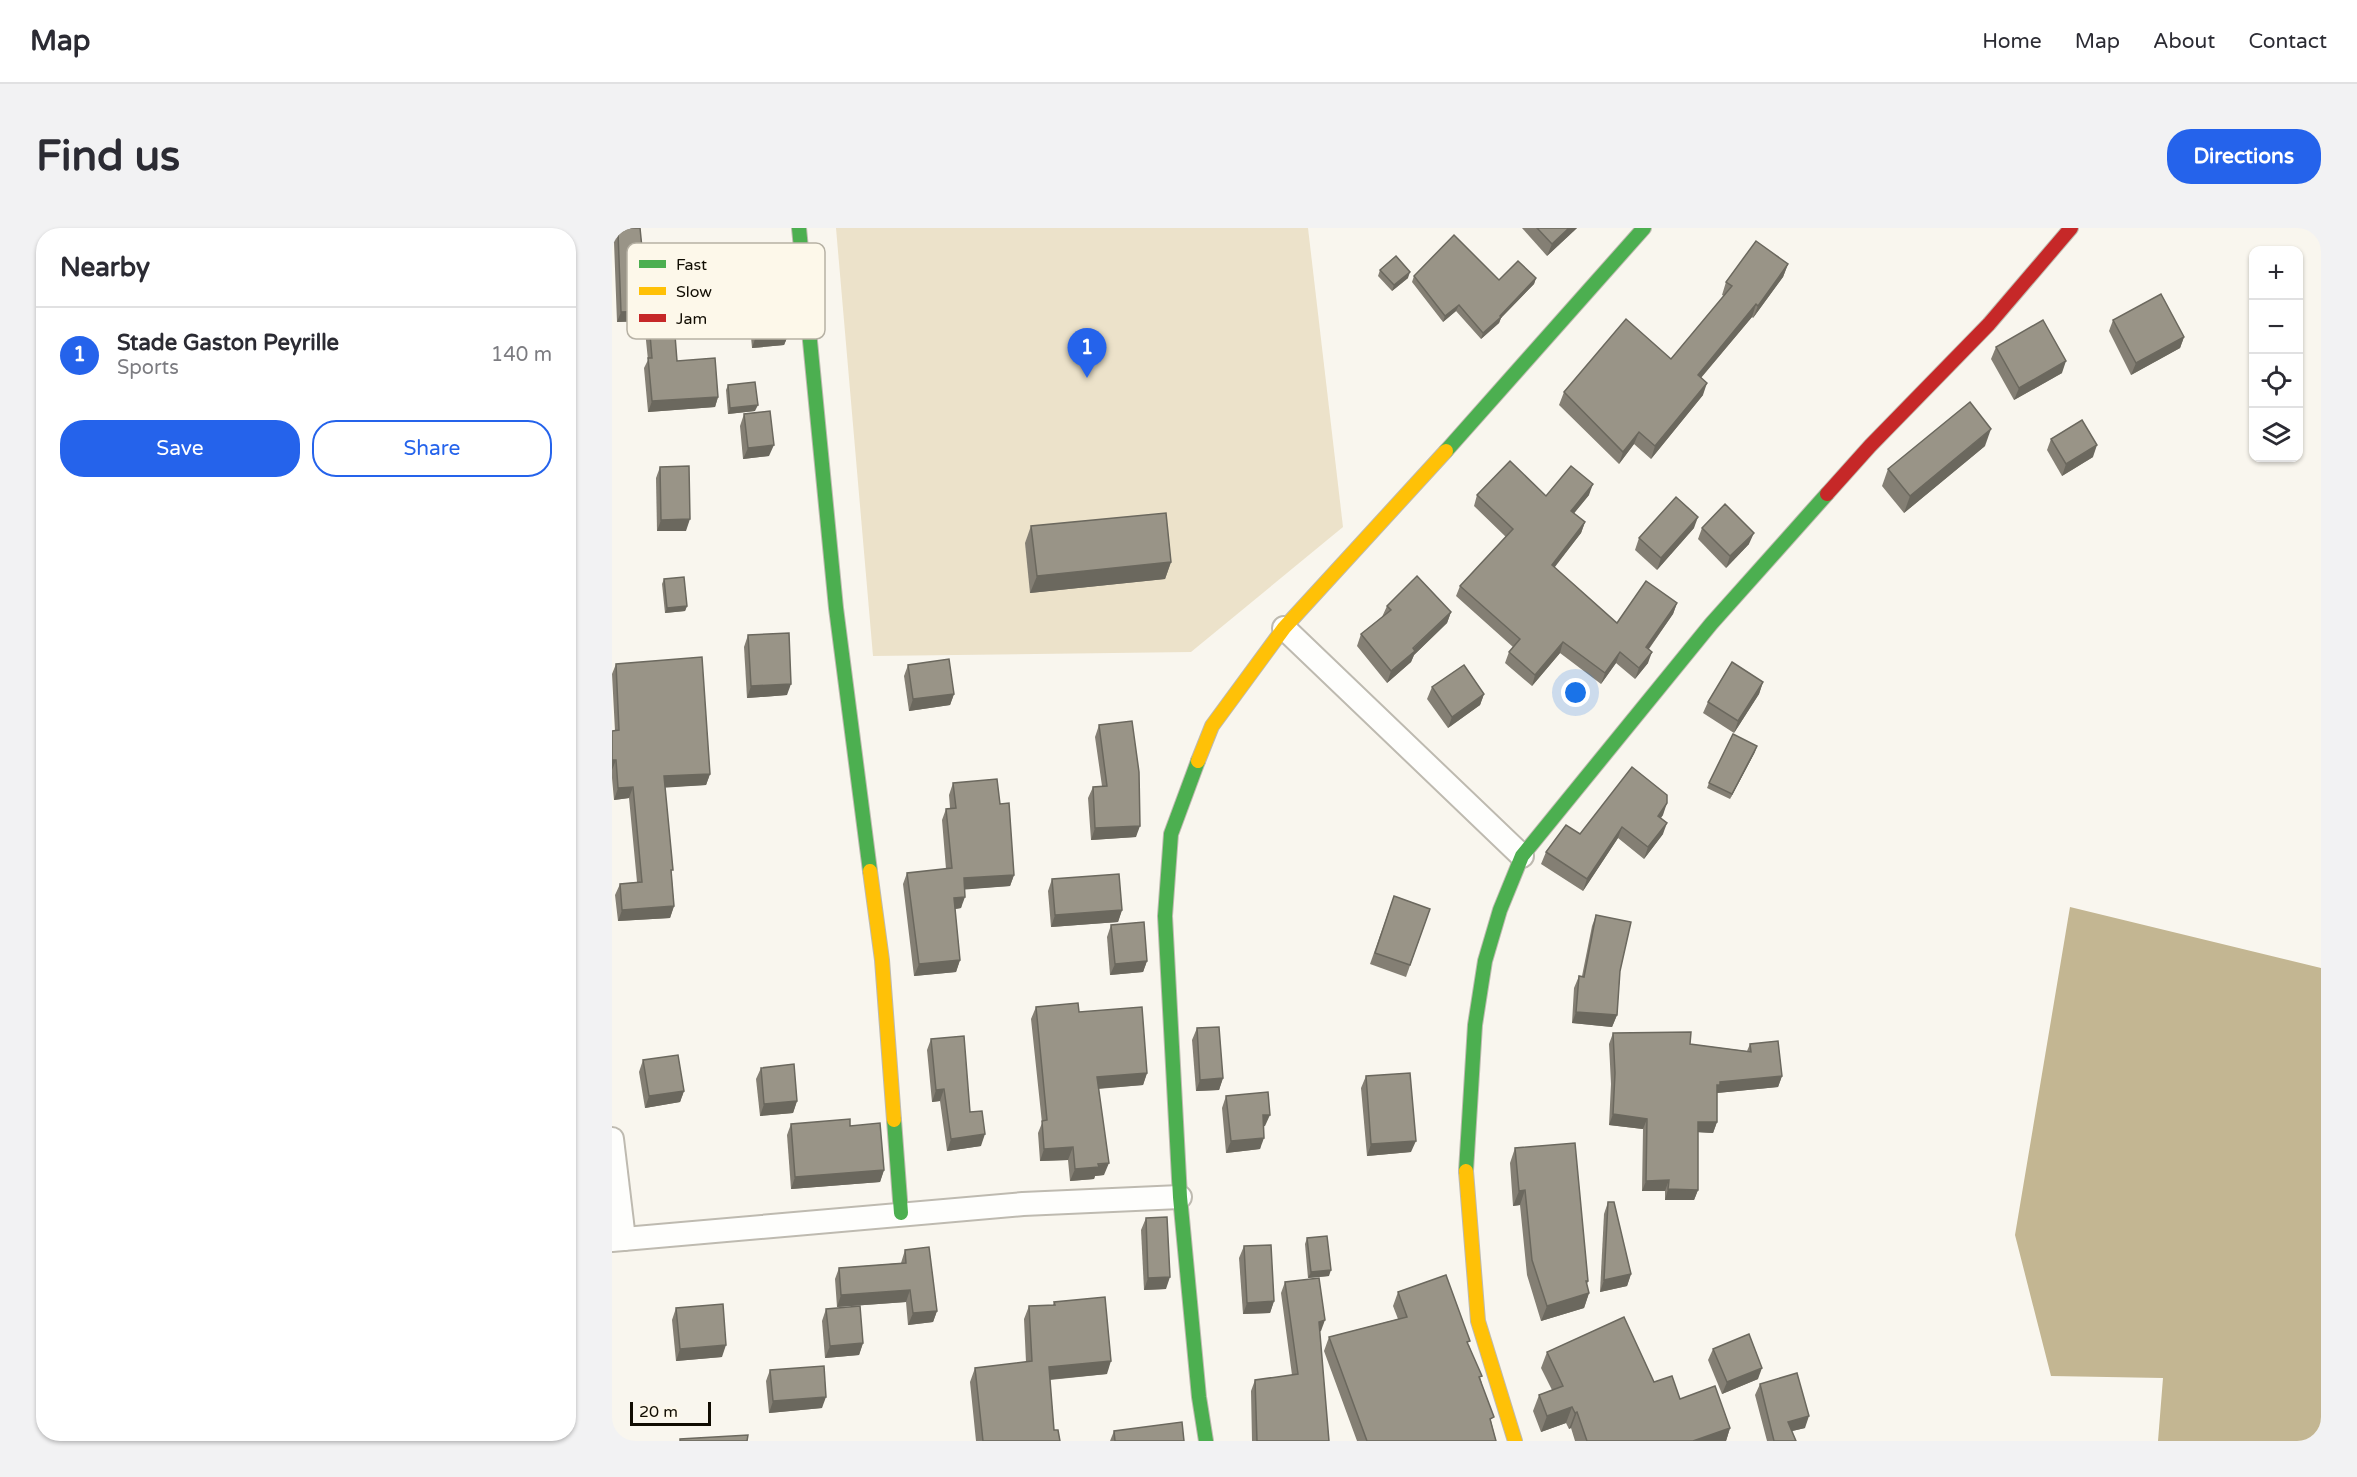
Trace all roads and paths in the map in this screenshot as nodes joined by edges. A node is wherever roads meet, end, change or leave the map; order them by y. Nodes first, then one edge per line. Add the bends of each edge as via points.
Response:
1 (799, 228) edge
2 (1644, 228) edge
3 (2071, 228) edge
4 (800, 243) edge
5 (810, 339) edge
6 (1284, 628) junction
7 (1522, 856) junction
8 (612, 1139) edge
9 (1180, 1197) junction
10 (901, 1213) junction
11 (618, 1240) edge
12 (1206, 1441) edge
13 (1515, 1441) edge

1 - 4 street
2 - 6 street via 1487,408
3 - 7 street via 1989,324 1869,446 1711,624
5 - 10 street via 836,608 882,960
6 - 7 street
6 - 9 street via 1212,726 1171,834 1165,916
7 - 13 street via 1485,961 1475,1025 1466,1170 1478,1321
8 - 11 street
9 - 10 street
9 - 12 street
10 - 11 street

